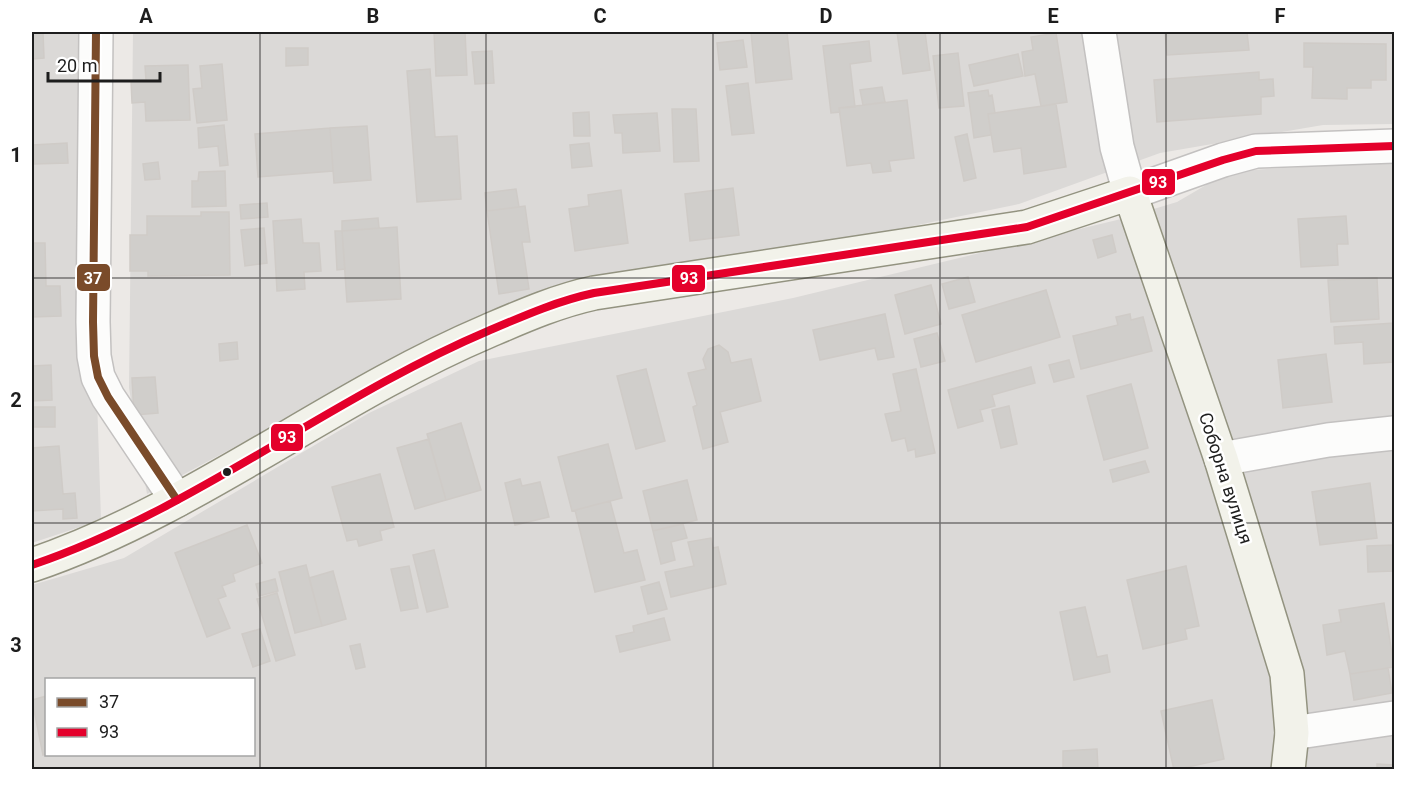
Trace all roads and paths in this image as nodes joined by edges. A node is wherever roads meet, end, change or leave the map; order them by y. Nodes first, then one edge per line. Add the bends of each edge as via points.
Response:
1 (96, 32) edge
2 (1099, 32) edge
3 (1395, 146) edge
4 (1130, 193) junction
5 (1395, 433) edge
6 (1221, 459) junction
7 (177, 500) junction
8 (32, 565) edge
9 (1395, 718) edge
10 (1292, 733) junction
11 (1288, 770) edge

1 - 7 street via 95,366 108,397
2 - 4 street via 1117,147
3 - 4 street via 1256,151
4 - 6 street, Соборна вулиця
4 - 7 street via 1027,227 594,293 550,304 417,363
5 - 6 street
6 - 10 street, Соборна вулиця via 1287,674
7 - 8 street via 80,547
9 - 10 street
10 - 11 street, Соборна вулиця

